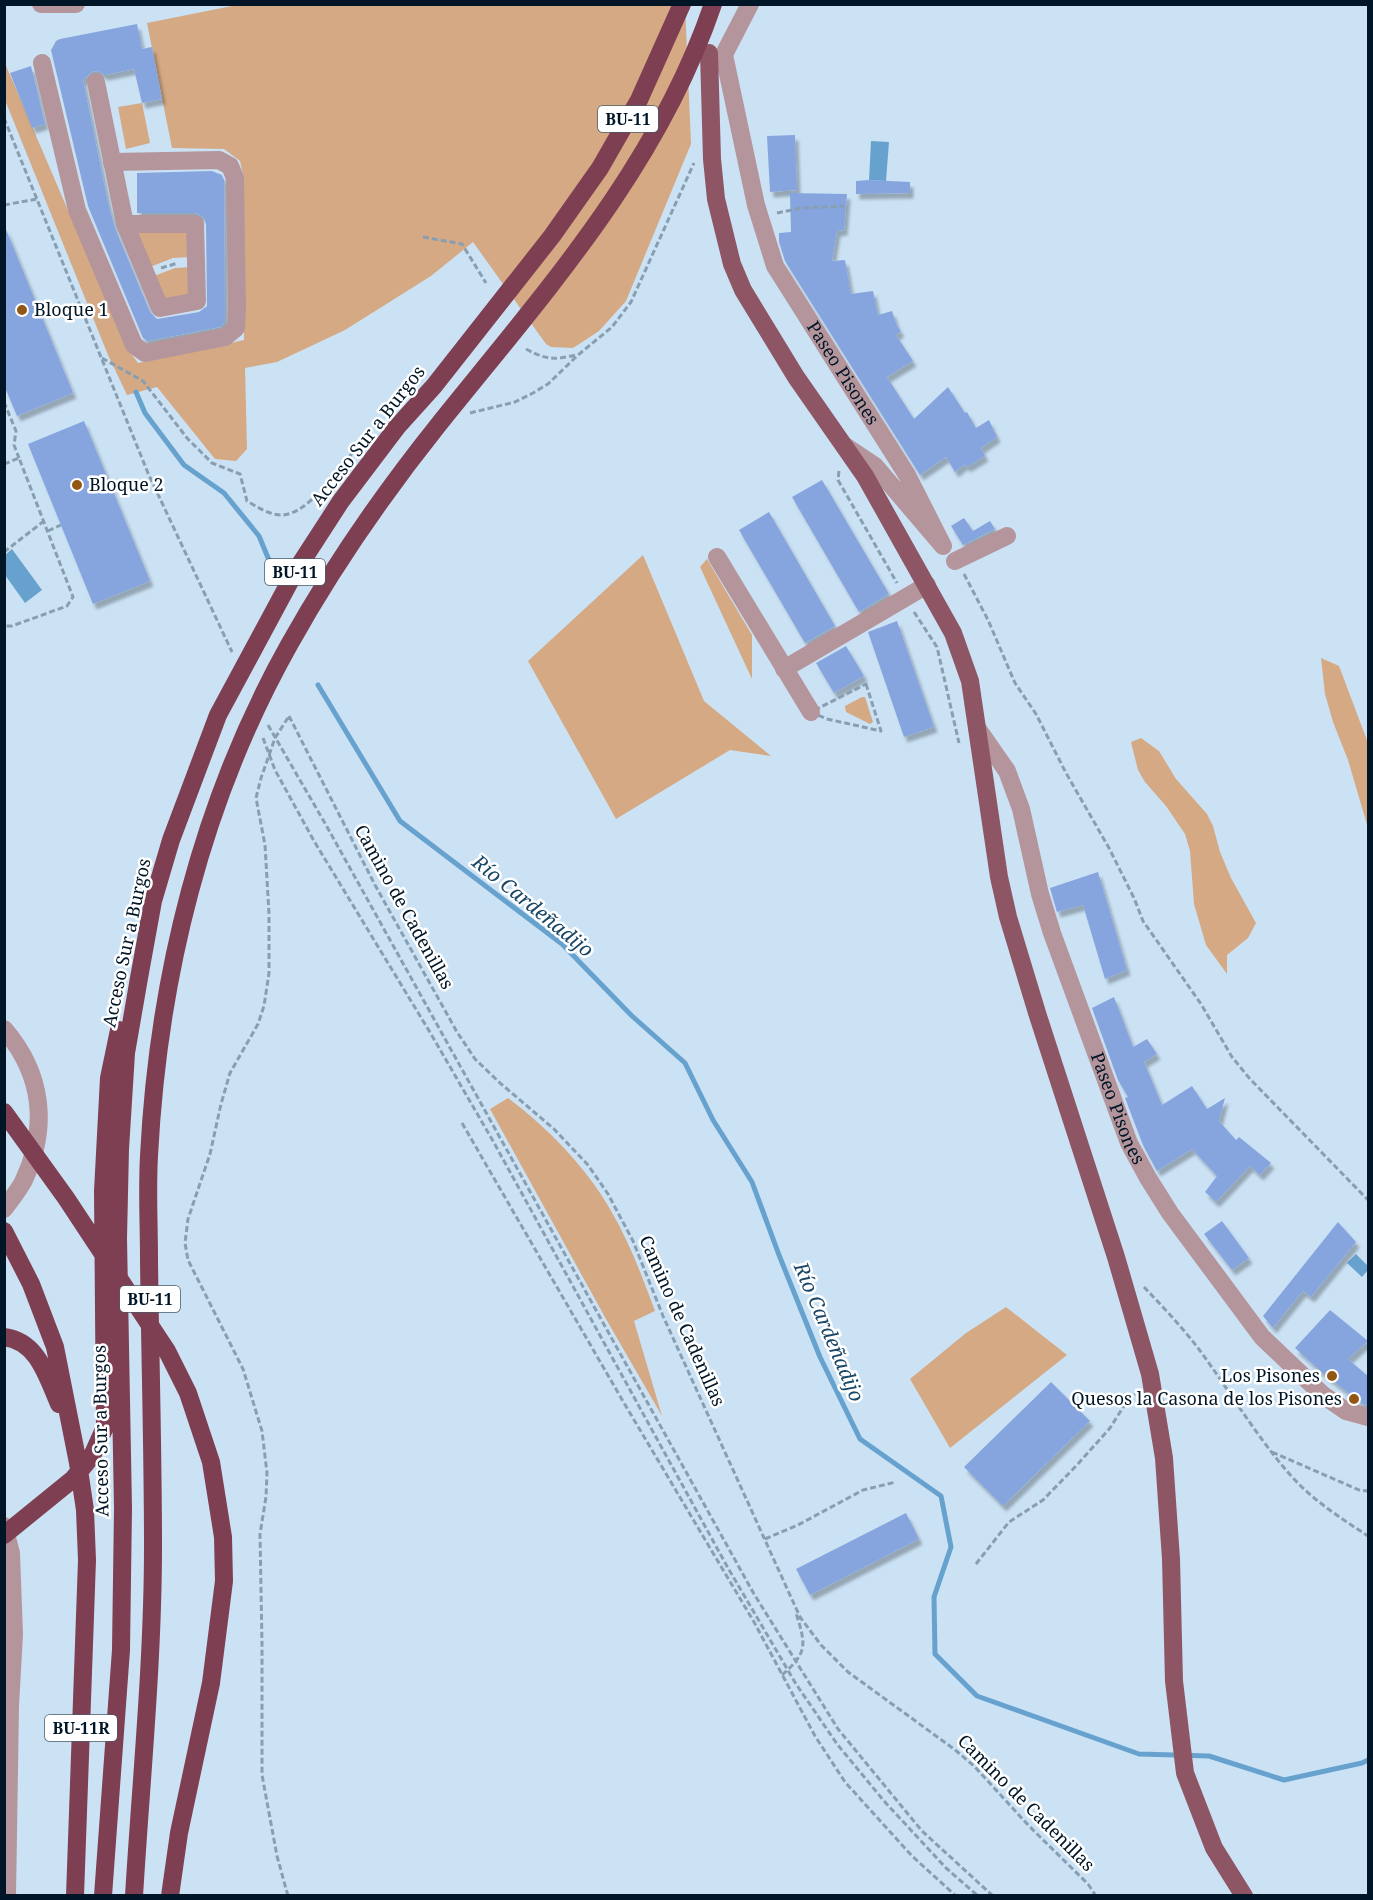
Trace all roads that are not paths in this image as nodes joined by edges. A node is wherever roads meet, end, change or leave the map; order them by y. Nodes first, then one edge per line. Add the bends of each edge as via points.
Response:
1 (41, 4) edge
2 (76, 4) edge
3 (682, 4) edge
4 (713, 4) edge
5 (750, 4) edge
6 (717, 54) junction
7 (42, 63) dead end
8 (96, 82) dead end
9 (112, 162) junction
10 (125, 224) junction
11 (843, 445) junction
12 (1007, 536) dead end
13 (943, 546) junction
14 (717, 557) dead end
15 (927, 585) junction
16 (784, 669) junction
17 (811, 712) road end
18 (977, 728) junction
19 (135, 978) junction
20 (4, 1029) edge
21 (4, 1112) edge
22 (4, 1209) edge
23 (9, 1239) edge
24 (4, 1337) edge
25 (1368, 1417) edge
26 (70, 1427) junction
27 (5, 1531) edge
28 (4, 1674) edge
29 (9, 1706) junction
30 (7, 1896) edge
31 (75, 1896) edge
32 (103, 1896) edge
33 (135, 1896) edge
34 (170, 1896) edge
35 (1244, 1896) edge

1 - 2 street
3 - 19 highway, Acceso Sur a Burgos / BU-11 via 639,100 600,168 560,225 341,501 295,572 218,715 171,840
4 - 33 highway, BU-11 via 663,121 628,179 574,257 354,537 288,647 241,742 213,813 167,984 148,1157 153,1551
5 - 6 street
6 - 11 main road, Paseo Pisones via 710,80 712,159 716,199 732,264 755,312
6 - 13 street, Paseo Pisones via 775,266 907,475
7 - 9 street via 76,210 134,345 145,354 225,337 236,328 237,308 235,178 230,166 219,160
8 - 9 street
9 - 10 street
10 - 10 street via 160,308 197,301 195,224
11 - 13 street, Paseo Pisones via 874,466
11 - 15 main road, Paseo Pisones
12 - 13 street via 957,565
14 - 16 street
15 - 16 street
15 - 18 main road, Paseo Pisones via 959,646 970,681
16 - 17 street
18 - 25 street, Paseo Pisones via 1006,771 1021,808 1052,933 1129,1143 1148,1178 1262,1337 1323,1395 1346,1411
18 - 35 main road, Paseo Pisones via 1008,917 1116,1257 1151,1383 1164,1458 1174,1681 1185,1773 1214,1848
19 - 27 highway via 117,1038 105,1128 105,1427 92,1456 72,1479
19 - 32 highway, Acceso Sur a Burgos / BU-11 via 126,1053 118,1238 123,1508 121,1650
20 - 22 street via 26,1059 34,1082 40,1130 22,1184
21 - 34 highway via 167,1351 188,1393 211,1462 223,1536 224,1581 211,1683 179,1833
23 - 26 highway via 55,1347
24 - 26 highway via 24,1343 37,1357
26 - 31 highway, BU-11R via 86,1510 87,1560
27 - 29 street via 11,1553 14,1634
28 - 29 street
29 - 30 street

